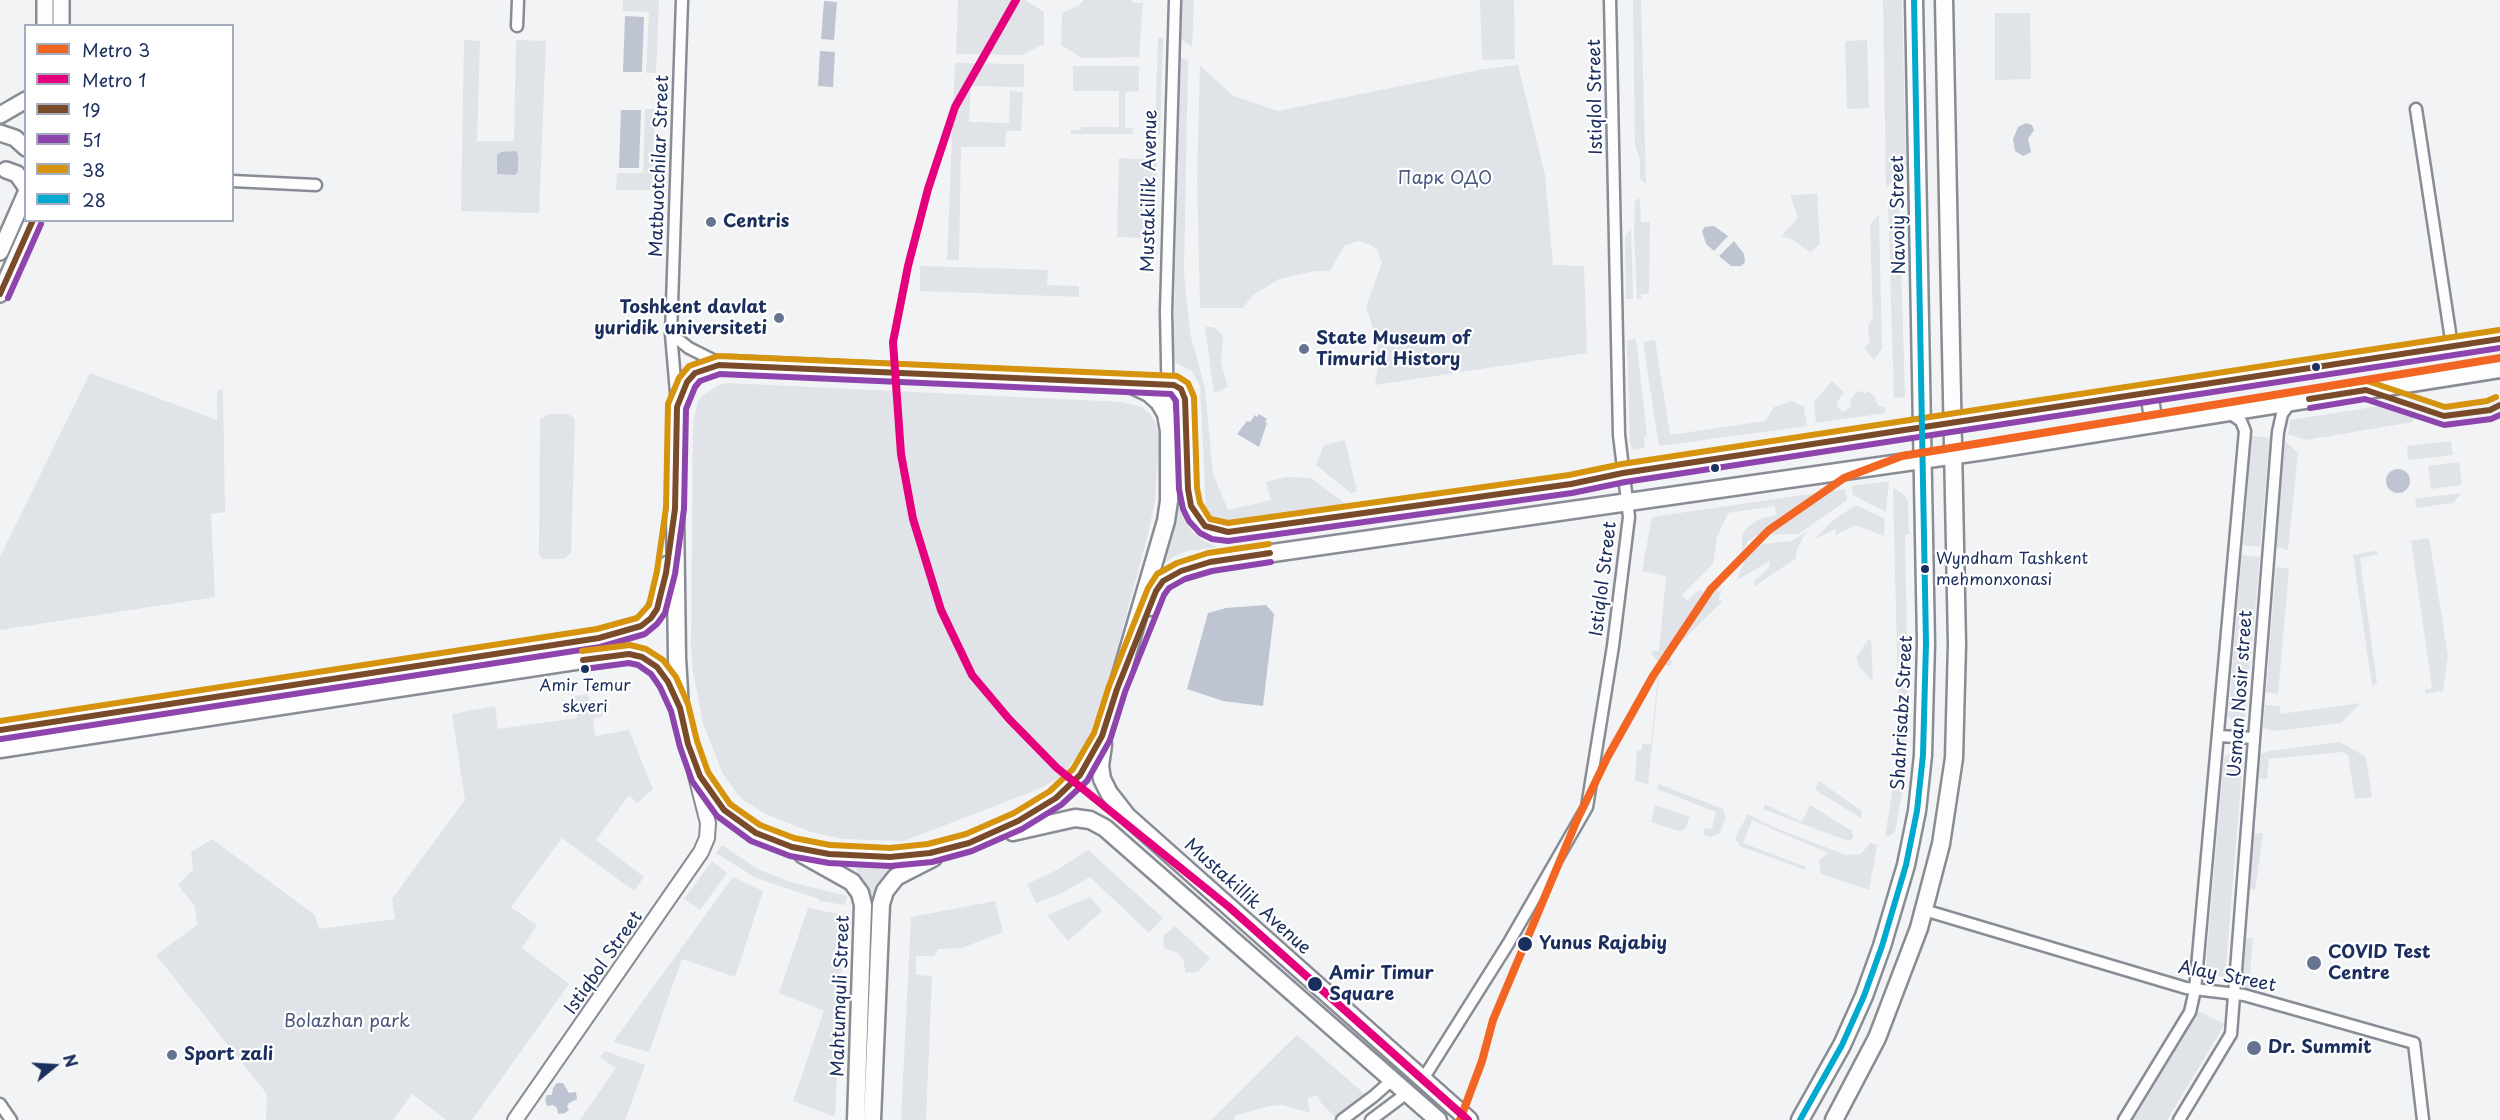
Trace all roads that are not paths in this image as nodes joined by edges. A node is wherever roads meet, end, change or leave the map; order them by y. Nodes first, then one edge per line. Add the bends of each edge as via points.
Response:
1 (45, 0) edge
2 (61, 0) edge
3 (518, 0) edge
4 (682, 0) edge
5 (1174, 0) edge
6 (1610, 0) edge
7 (1914, 0) edge
8 (1944, 0) edge
9 (45, 24) edge
10 (61, 24) edge
11 (517, 27) dead end
12 (24, 101) edge
13 (2416, 109) dead end
14 (0, 115) edge
15 (0, 133) edge
16 (24, 146) edge
17 (24, 166) edge
18 (3, 170) edge
19 (234, 181) edge
20 (24, 183) edge
21 (316, 185) dead end
22 (24, 198) edge
23 (32, 222) edge
24 (0, 252) edge
25 (0, 294) edge
26 (671, 334) junction
27 (2500, 339) edge
28 (2452, 346) junction
29 (723, 364) junction
30 (2500, 369) edge
31 (1126, 382) junction
32 (1167, 384) junction
33 (2149, 393) junction
34 (2292, 401) junction
35 (677, 407) junction
36 (2227, 412) junction
37 (1952, 424) junction
38 (2154, 424) junction
39 (1923, 429) junction
40 (1169, 430) junction
41 (1953, 455) junction
42 (1923, 459) junction
43 (1623, 473) junction
44 (1627, 502) junction
45 (675, 508) junction
46 (1117, 689) junction
47 (680, 708) junction
48 (1106, 726) junction
49 (0, 730) edge
50 (2219, 736) junction
51 (2254, 738) junction
52 (688, 744) junction
53 (0, 749) edge
54 (783, 844) junction
55 (955, 848) junction
56 (1924, 910) junction
57 (2195, 990) junction
58 (2234, 993) junction
59 (1423, 1079) junction
60 (1392, 1080) junction
61 (1407, 1093) junction
62 (0, 1104) edge
63 (12, 1120) edge
64 (515, 1120) edge
65 (856, 1120) edge
66 (872, 1120) edge
67 (1342, 1120) edge
68 (1371, 1120) edge
69 (1438, 1120) edge
70 (1469, 1120) edge
71 (1800, 1120) edge
72 (1834, 1120) edge
73 (2124, 1120) edge
74 (2179, 1120) edge
75 (2423, 1120) edge

1 - 9 main road
2 - 10 main road
3 - 11 street
4 - 26 street, Matbuotchilar Street
5 - 32 street, Mustakillik Avenue
6 - 43 street, Istiqlol Street
7 - 39 main road, Navoiy Street
8 - 37 main road
12 - 14 main road
13 - 28 street
15 - 16 main road via 12,136
17 - 18 main road
18 - 20 main road via 20,176
19 - 21 street
22 - 24 main road
23 - 25 main road
26 - 29 street via 689,348
26 - 35 street, Matbuotchilar Street
27 - 28 main road
28 - 33 main road
29 - 31 main road
29 - 35 main road via 693,375
30 - 34 main road
31 - 32 main road
31 - 40 main road via 1159,402
32 - 40 street, Mustakillik Avenue
32 - 43 main road via 1179,388 1185,397 1191,506 1203,523 1218,531 1448,503
33 - 37 main road
33 - 38 main road
34 - 36 main road
34 - 51 street, Usman Nosir street via 2282,414 2278,432
35 - 45 main road
36 - 38 main road
36 - 50 street, Usman Nosir street via 2241,421 2245,431
37 - 39 main road
37 - 41 main road
38 - 41 main road
39 - 42 main road, Shahrisabz Street
39 - 43 main road
40 - 46 main road via 1168,511
41 - 42 main road
41 - 56 main road via 1955,737 1941,844
42 - 44 main road
42 - 71 main road, Shahrisabz Street via 1926,699 1912,838 1897,900 1870,980 1834,1060
43 - 44 street, Istiqlol Street
44 - 46 main road via 1191,567 1167,578 1156,591
44 - 59 street, Istiqlol Street via 1628,537 1587,807 1508,944
45 - 47 main road via 675,633
45 - 49 main road via 658,606 649,621 629,631
46 - 48 main road
47 - 52 main road
47 - 53 main road via 657,667 642,657 621,654
48 - 55 main road via 1087,766 1056,798 1018,821
48 - 59 main road, Mustakillik Avenue via 1101,775 1127,816
50 - 51 street
50 - 57 street, Usman Nosir street
51 - 58 street, Usman Nosir street
52 - 54 main road via 700,776 732,817
52 - 64 street via 708,824 701,852
54 - 55 main road via 861,856 910,856
54 - 65 main road, Mahtumquli Street via 849,880 861,897 864,910
55 - 60 main road via 1063,819 1094,822
55 - 66 main road via 900,874 882,897
56 - 57 street, Alay Street
56 - 72 main road via 1883,1024
57 - 58 street, Alay Street
57 - 73 street, Usman Nosir street via 2190,1012
58 - 74 street, Usman Nosir street via 2231,1034
58 - 75 street, Alay Street via 2414,1043
59 - 70 main road, Mustakillik Avenue
60 - 61 main road
60 - 67 street
61 - 68 street
61 - 69 main road
62 - 63 street

